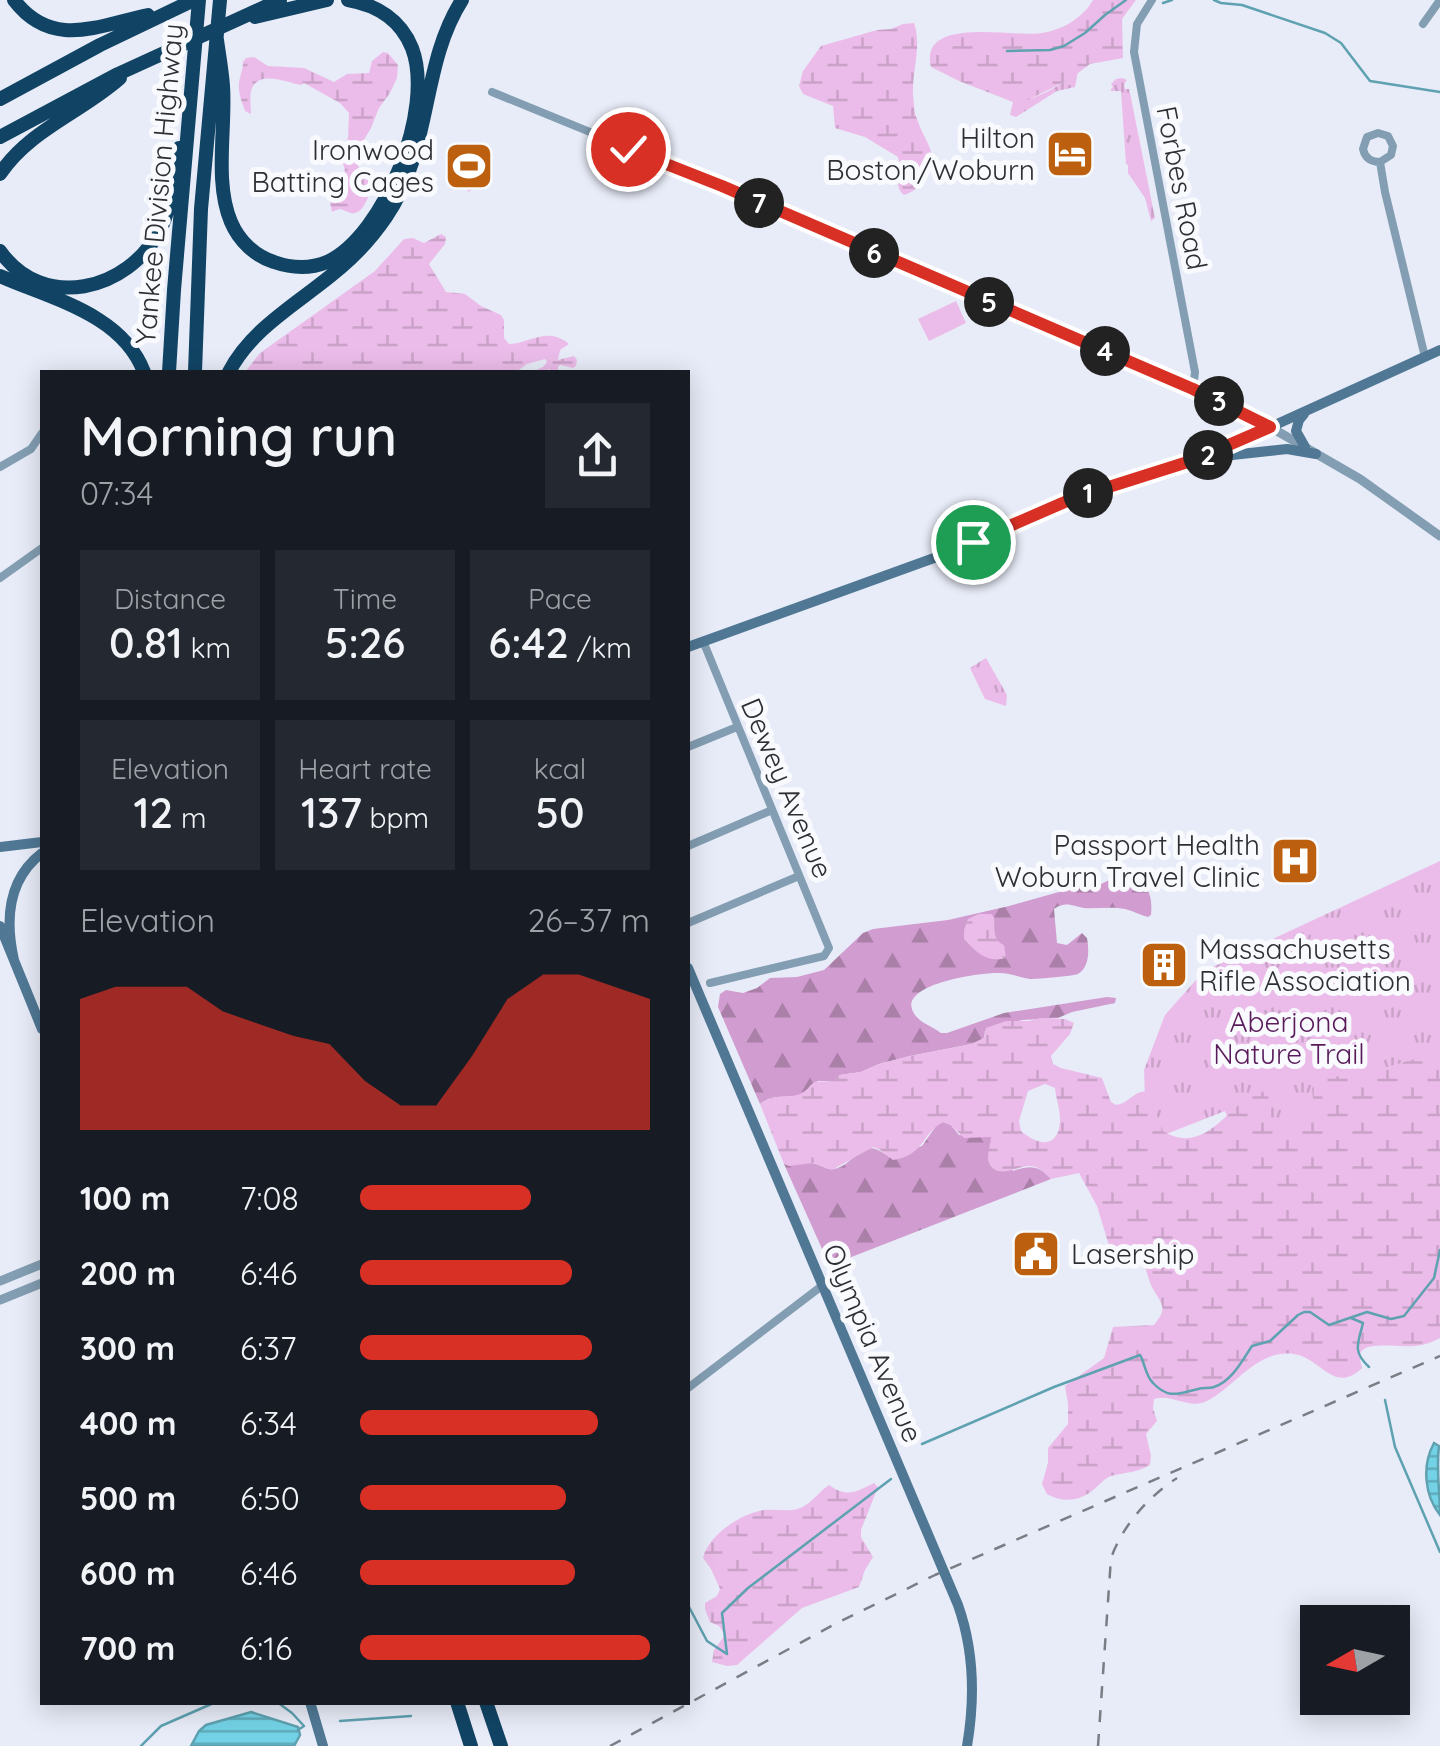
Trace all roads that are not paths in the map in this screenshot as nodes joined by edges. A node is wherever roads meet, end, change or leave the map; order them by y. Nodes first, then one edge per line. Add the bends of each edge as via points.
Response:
1 (14, 0) edge
2 (220, 0) edge
3 (280, 0) edge
4 (327, 0) edge
5 (348, 0) edge
6 (462, 0) edge
7 (1152, 0) edge
8 (1440, 0) edge
9 (197, 1) edge
10 (174, 10) junction
11 (247, 17) junction
12 (1423, 24) dead end
13 (217, 40) junction
14 (134, 66) junction
15 (492, 92) dead end
16 (0, 99) edge
17 (188, 113) junction
18 (0, 137) edge
19 (1380, 162) dead end
20 (0, 174) edge
21 (0, 251) edge
22 (0, 276) edge
23 (1440, 350) edge
24 (1425, 356) junction
25 (143, 370) edge
26 (169, 370) edge
27 (194, 370) edge
28 (230, 370) edge
29 (1193, 389) junction
30 (1306, 412) junction
31 (1270, 427) junction
32 (40, 436) edge
33 (1311, 450) junction
34 (1194, 460) junction
35 (0, 467) edge
36 (1440, 536) edge
37 (40, 549) edge
38 (0, 578) edge
39 (703, 641) junction
40 (690, 646) edge
41 (737, 728) junction
42 (690, 746) edge
43 (772, 810) junction
44 (40, 842) edge
45 (690, 845) edge
46 (0, 847) edge
47 (40, 855) edge
48 (799, 876) junction
49 (690, 923) edge
50 (0, 926) edge
51 (14, 960) junction
52 (690, 973) edge
53 (710, 984) dead end
54 (40, 1024) edge
55 (40, 1265) edge
56 (0, 1281) edge
57 (40, 1284) edge
58 (824, 1285) junction
59 (0, 1300) edge
60 (690, 1386) edge
61 (311, 1705) edge
62 (458, 1705) edge
63 (487, 1705) edge
64 (323, 1746) edge
65 (472, 1746) edge
66 (501, 1746) edge
67 (967, 1746) edge

1 - 10 highway via 39,22 70,31
2 - 13 highway, Yankee Division Highway
3 - 11 highway
4 - 11 highway
5 - 13 highway via 377,9 404,32 416,66 415,108 386,198 356,239 322,264 271,262 234,228 224,189
6 - 28 highway via 442,40 414,163 388,215 348,261 252,338
7 - 29 street, Forbes Road via 1137,24 1134,52
8 - 12 street
9 - 10 highway
9 - 17 highway, Yankee Division Highway
10 - 16 highway
11 - 14 highway
13 - 27 highway, Yankee Division Highway
14 - 18 highway
14 - 20 highway via 25,146
15 - 29 street
17 - 21 highway via 166,216 130,267 90,286 60,288 31,279
17 - 26 highway, Yankee Division Highway
19 - 24 street
22 - 25 highway via 104,322
23 - 24 main road
24 - 30 main road
29 - 31 street
30 - 31 main road
30 - 33 main road via 1296,429
31 - 33 street
31 - 34 main road
32 - 35 street
33 - 34 main road
33 - 36 street
34 - 39 main road via 1095,490 948,552
37 - 38 street
39 - 40 main road
39 - 41 street, Dewey Avenue
41 - 42 street
41 - 43 street, Dewey Avenue
43 - 45 street
43 - 48 street, Dewey Avenue
44 - 46 main road
47 - 51 main road via 14,891
48 - 49 street
48 - 53 street, Dewey Avenue via 828,952
50 - 51 main road
51 - 54 main road
52 - 58 main road, Olympia Avenue
55 - 56 street
57 - 59 street
58 - 60 street
58 - 67 main road, Olympia Avenue via 963,1623 972,1706
61 - 64 main road
62 - 65 highway
63 - 66 highway

